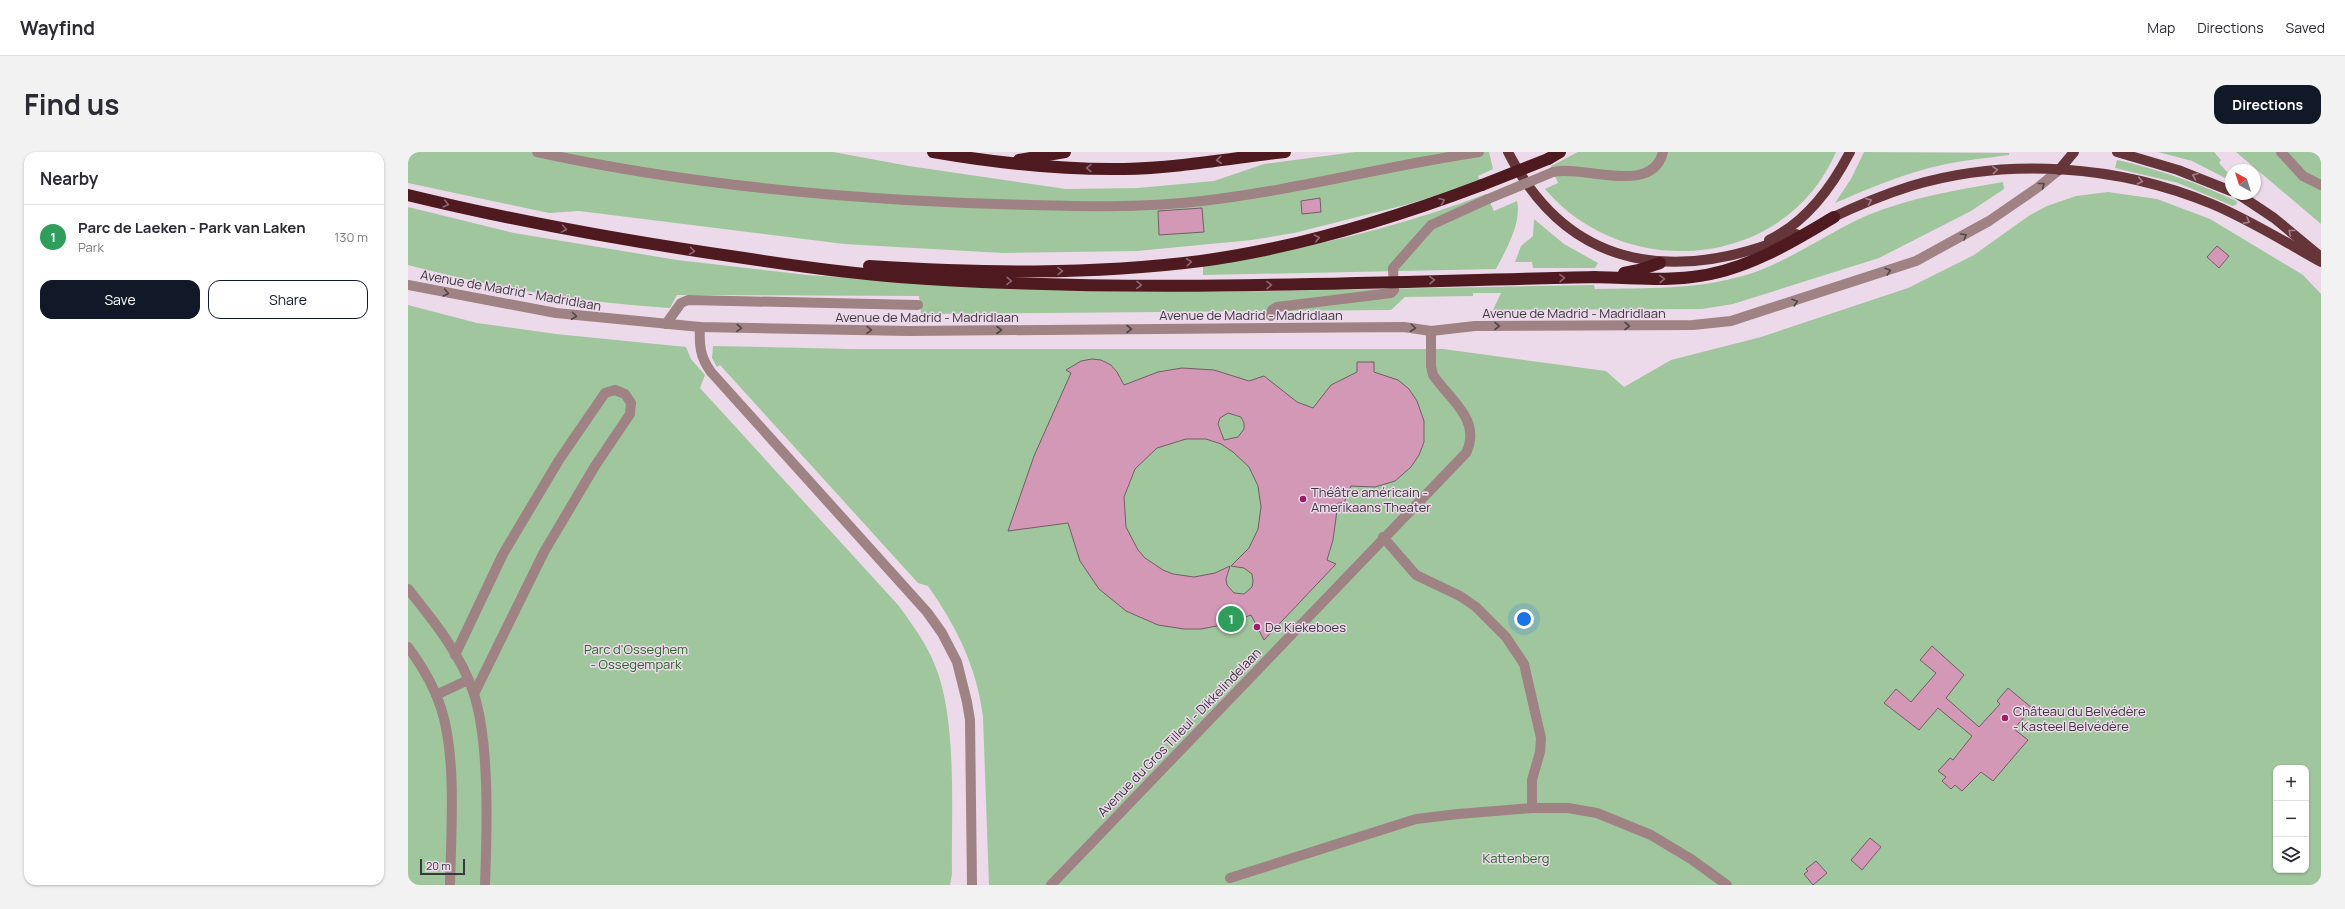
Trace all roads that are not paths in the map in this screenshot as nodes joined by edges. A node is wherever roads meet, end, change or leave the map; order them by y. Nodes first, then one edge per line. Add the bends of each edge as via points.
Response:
1 (537, 152) edge
2 (933, 152) edge
3 (1065, 152) edge
4 (1285, 152) edge
5 (1479, 152) edge
6 (1508, 152) edge
7 (1560, 152) edge
8 (1663, 152) edge
9 (1850, 152) edge
10 (2074, 152) edge
11 (2117, 152) edge
12 (2281, 152) edge
13 (998, 163) junction
14 (2059, 170) junction
15 (2321, 185) edge
16 (2225, 189) edge
17 (408, 195) edge
18 (2247, 200) edge
19 (1834, 217) junction
20 (1746, 251) junction
21 (2321, 257) edge
22 (747, 259) junction
23 (2321, 262) edge
24 (1660, 263) junction
25 (1595, 277) junction
26 (1393, 281) junction
27 (408, 285) edge
28 (918, 305) dead end
29 (1271, 316) dead end
30 (666, 324) junction
31 (700, 327) junction
32 (1430, 331) junction
33 (1383, 537) junction
34 (408, 589) edge
35 (408, 647) edge
36 (455, 655) junction
37 (468, 680) junction
38 (474, 694) junction
39 (436, 695) junction
40 (1532, 808) junction
41 (1230, 878) dead end
42 (450, 885) edge
43 (485, 885) edge
44 (972, 885) edge
45 (1051, 885) edge
46 (1727, 885) edge

1 - 5 street via 753,188 908,201 1065,206 1202,201 1276,190
2 - 13 highway
3 - 13 highway
4 -> 13 highway via 1125,169 1060,168
6 - 24 main road via 1519,174 1536,197 1571,229 1613,252
22 -> 7 highway, bridge via 988,272 1111,269 1172,264 1256,251 1334,234 1434,203
8 - 26 street, bridge via 1652,168 1631,176 1613,177 1566,170 1553,172 1488,199 1426,229 1393,268
9 - 20 main road via 1836,178 1818,202 1785,230
10 - 14 main road
16 -> 11 main road via 2178,170
12 - 15 street via 2303,176
19 -> 14 main road via 1886,194 1958,175 2014,169
14 -> 23 main road via 2120,176 2158,185 2212,204
32 -> 14 street, Avenue de Madrid - Madridlaan via 1480,326 1704,325 1742,318 1916,261 1995,217
17 -> 22 highway via 526,222 662,247
21 -> 18 main road via 2274,218
19 - 20 main road via 1783,240
25 -> 19 highway via 1658,279 1706,275 1754,260
20 - 24 main road via 1704,262
22 -> 26 highway via 900,277 1049,283 1183,286
24 - 25 highway via 1636,271
26 -> 25 highway
26 - 29 street via 1394,290 1391,293 1277,307 1272,310
27 -> 30 street, Avenue de Madrid - Madridlaan via 556,313
28 - 30 street via 688,300 681,303
30 - 31 street, Avenue de Madrid - Madridlaan
31 -> 32 street, Avenue de Madrid - Madridlaan via 909,331 1404,327
31 - 44 street via 702,358 711,372 927,612 950,647 962,676 970,720
32 - 33 street, Avenue du Gros Tilleul - Dikkelindelaan via 1431,366 1434,375 1466,417 1471,439 1461,459
33 - 40 street via 1416,575 1455,593 1476,607 1506,637 1524,664 1541,738 1532,780
33 - 45 street, Avenue du Gros Tilleul - Dikkelindelaan
34 - 36 street
35 - 39 street via 426,673
36 - 37 street
36 - 38 street via 503,554 559,460 605,393 615,390 625,394 631,403 630,414 595,466 544,552
37 - 38 street
37 - 39 street
38 - 43 street via 485,779
39 - 42 street via 444,719 448,749 451,803
40 - 41 street via 1416,819
40 - 46 street via 1581,809 1626,824 1673,848

